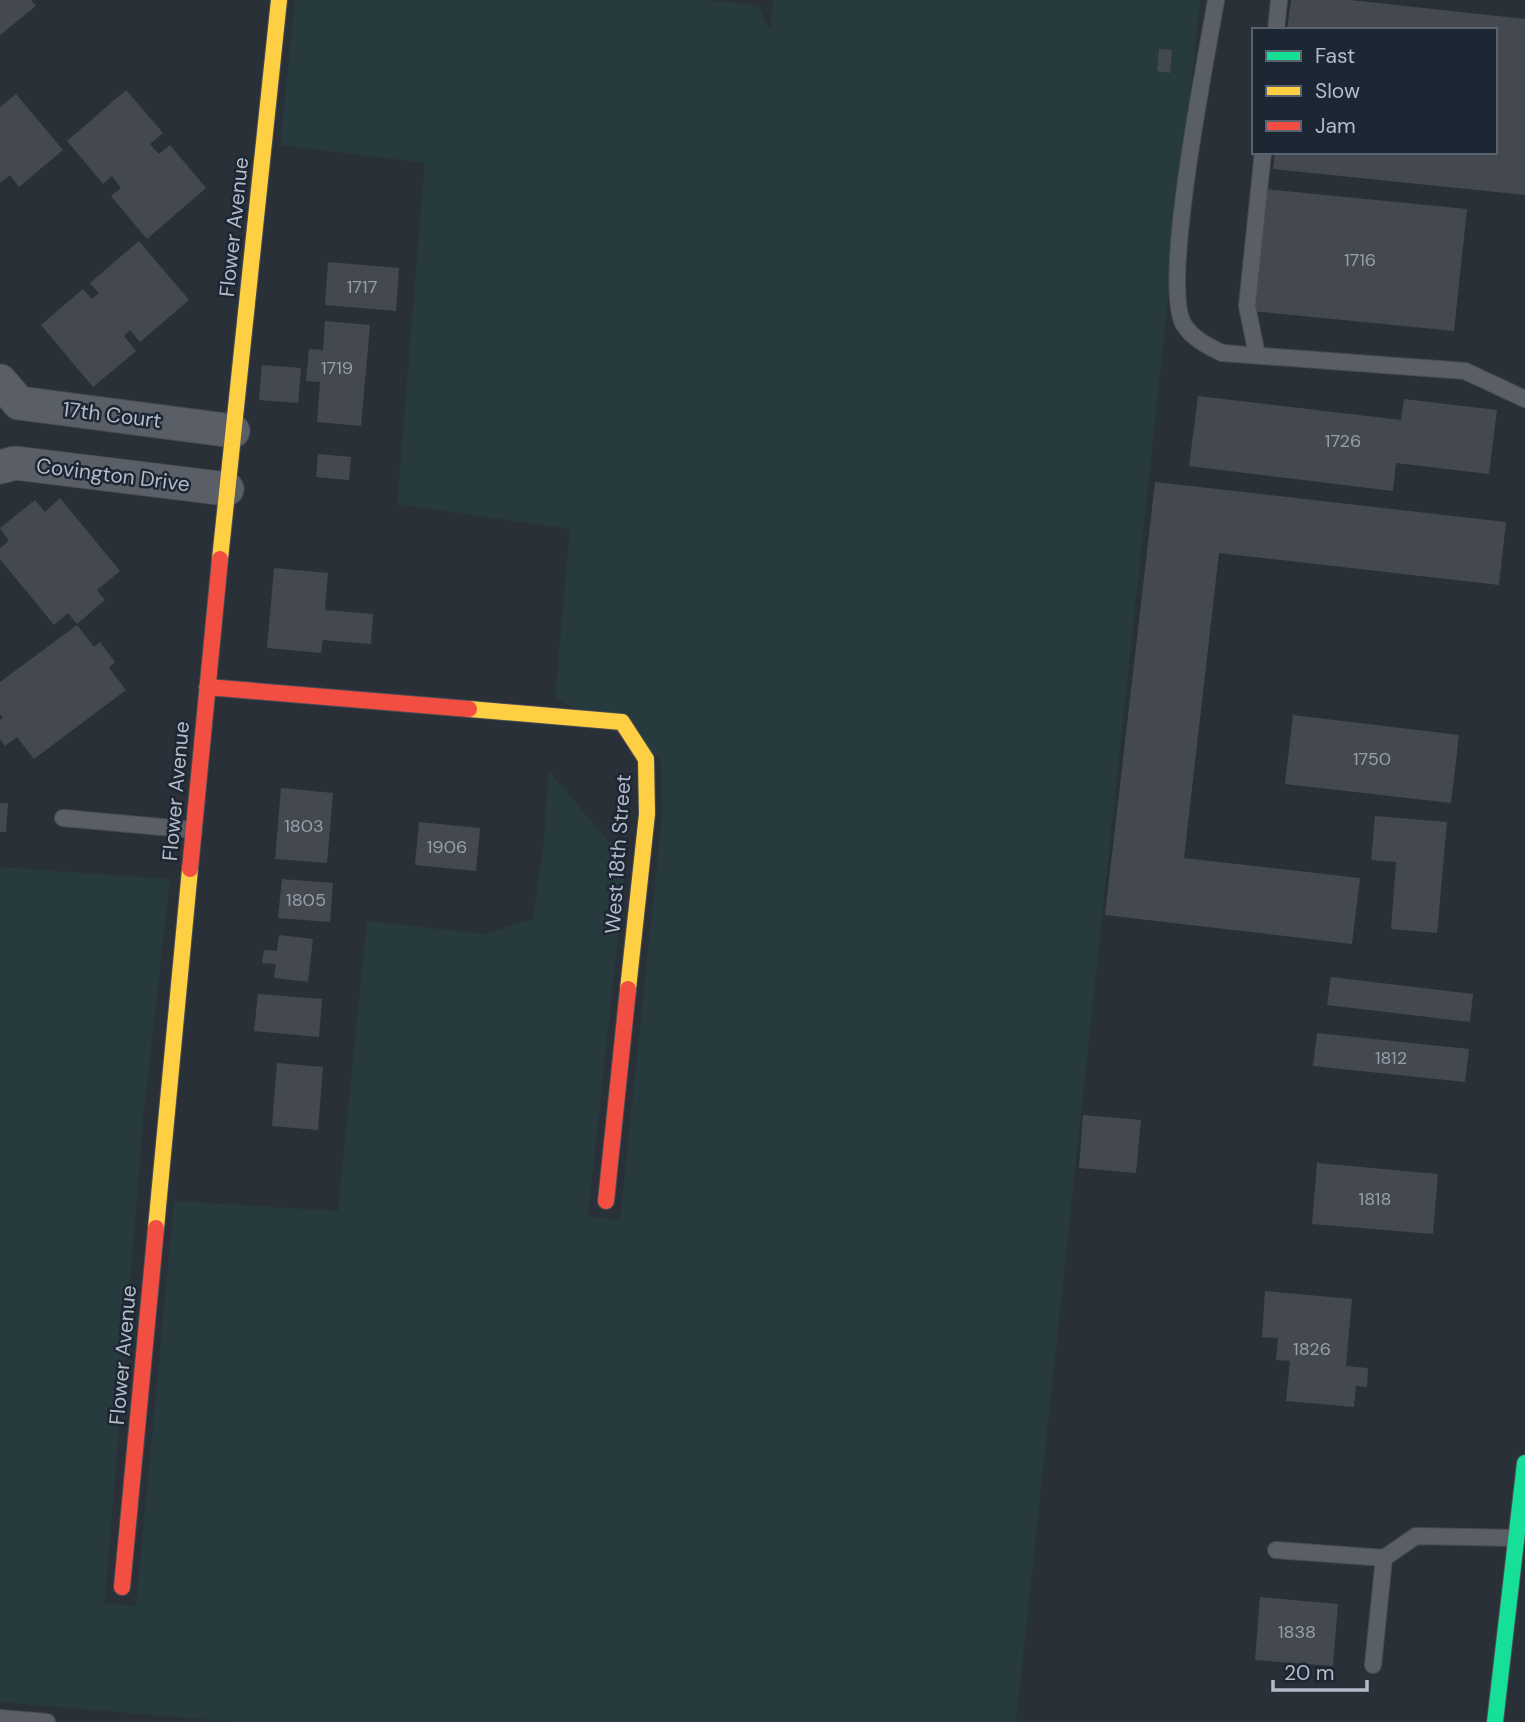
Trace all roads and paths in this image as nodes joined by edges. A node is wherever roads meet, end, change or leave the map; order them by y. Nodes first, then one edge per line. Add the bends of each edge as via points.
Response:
1 (279, 0) edge
2 (1216, 0) edge
3 (1279, 0) edge
4 (1276, 28) edge
5 (1263, 154) edge
6 (1257, 355) junction
7 (0, 381) edge
8 (1525, 399) edge
9 (233, 431) junction
10 (0, 467) edge
11 (227, 489) junction
12 (207, 687) junction
13 (63, 818) dead end
14 (194, 830) junction
15 (606, 1201) dead end
16 (1525, 1463) edge
17 (1517, 1538) junction
18 (1276, 1550) dead end
19 (1384, 1558) junction
20 (122, 1587) dead end
21 (1373, 1665) dead end
22 (0, 1718) edge
23 (47, 1722) edge
24 (1495, 1722) edge

1 - 9 street, Flower Avenue
2 - 6 lane via 1175,281 1182,324 1202,344 1222,353
3 - 4 lane
5 - 6 lane via 1247,306
6 - 8 lane via 1465,371
7 - 9 street, 17th Court via 19,403
9 - 11 street, Flower Avenue
10 - 11 street, Covington Drive via 15,463
11 - 12 street, Flower Avenue
12 - 14 street, Flower Avenue
12 - 15 street, West 18th Street via 622,722 646,759 647,814
13 - 14 lane
14 - 20 street, Flower Avenue
16 - 17 street
17 - 19 lane via 1416,1536
17 - 24 street
18 - 19 lane
19 - 21 lane
22 - 23 lane

